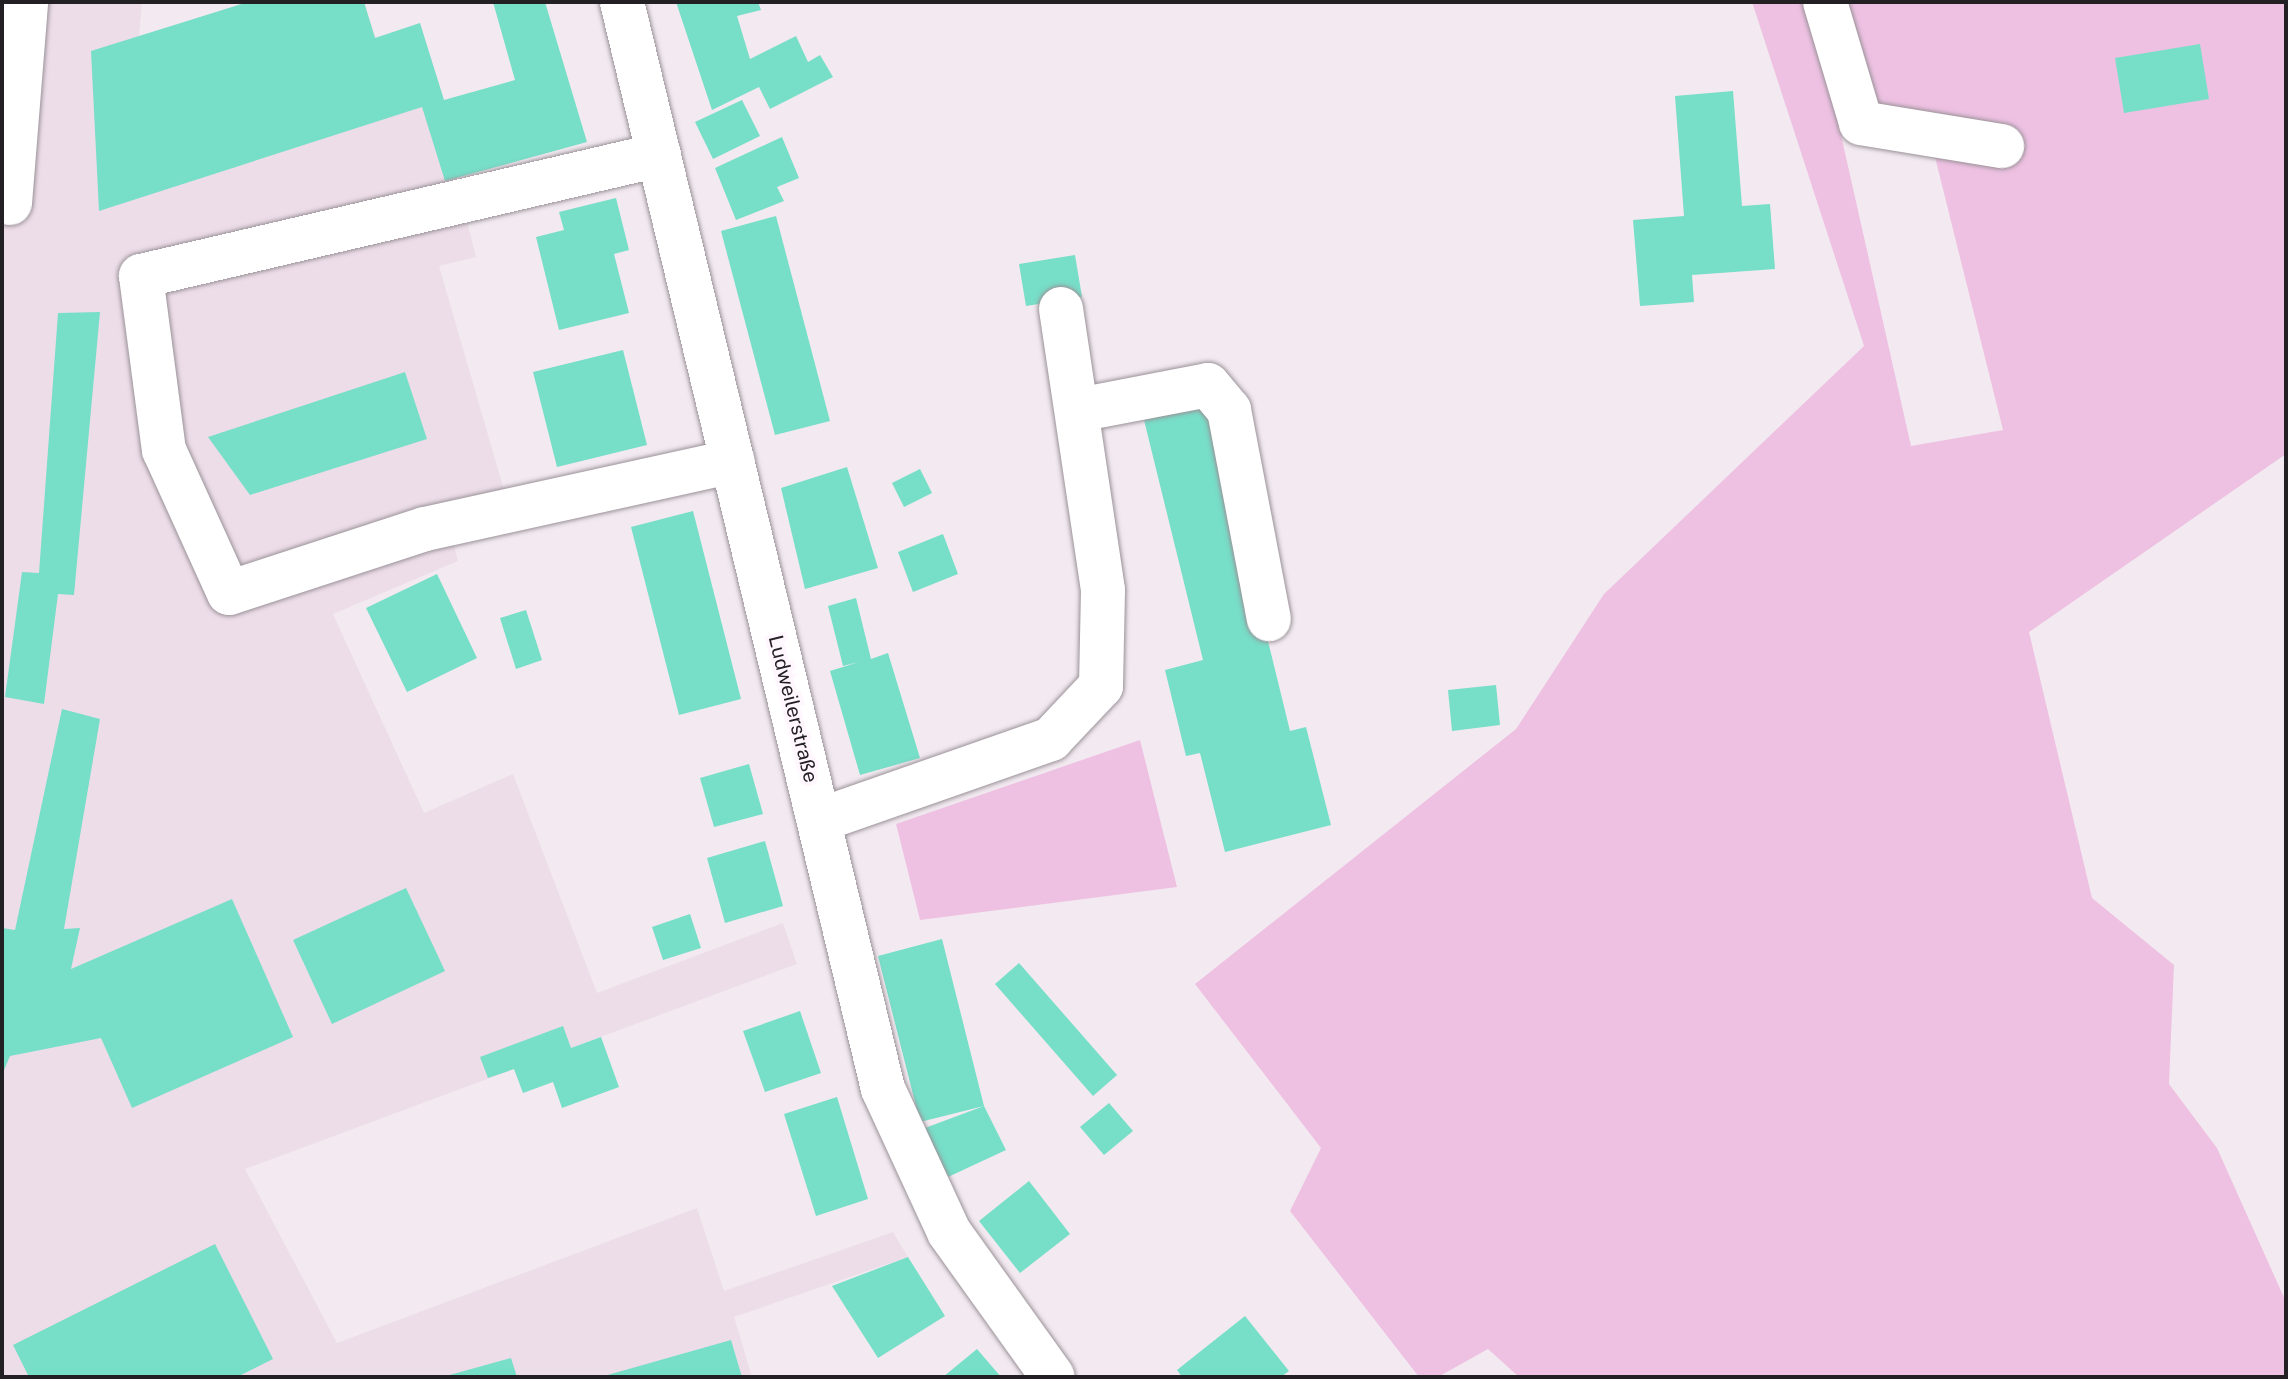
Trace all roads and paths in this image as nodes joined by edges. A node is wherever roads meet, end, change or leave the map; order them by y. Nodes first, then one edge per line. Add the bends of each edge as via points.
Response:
1 (26, 2) edge
2 (622, 2) edge
3 (1825, 2) edge
4 (2002, 146) dead end
5 (659, 155) junction
6 (10, 203) dead end
7 (1061, 309) dead end
8 (1078, 410) junction
9 (733, 461) junction
10 (1269, 619) dead end
11 (820, 820) junction
12 (1053, 1377) edge

1 - 6 main road
2 - 5 main road, Ludweilerstraße
3 - 4 main road via 1861,123
5 - 9 main road, Ludweilerstraße
5 - 9 main road via 141,276 164,450 229,593 434,527
7 - 8 main road
8 - 10 main road via 1208,385 1229,410
8 - 11 main road via 1103,590 1101,686 1051,739
9 - 11 main road, Ludweilerstraße
11 - 12 main road, Ludweilerstraße via 883,1089 905,1143 949,1232

